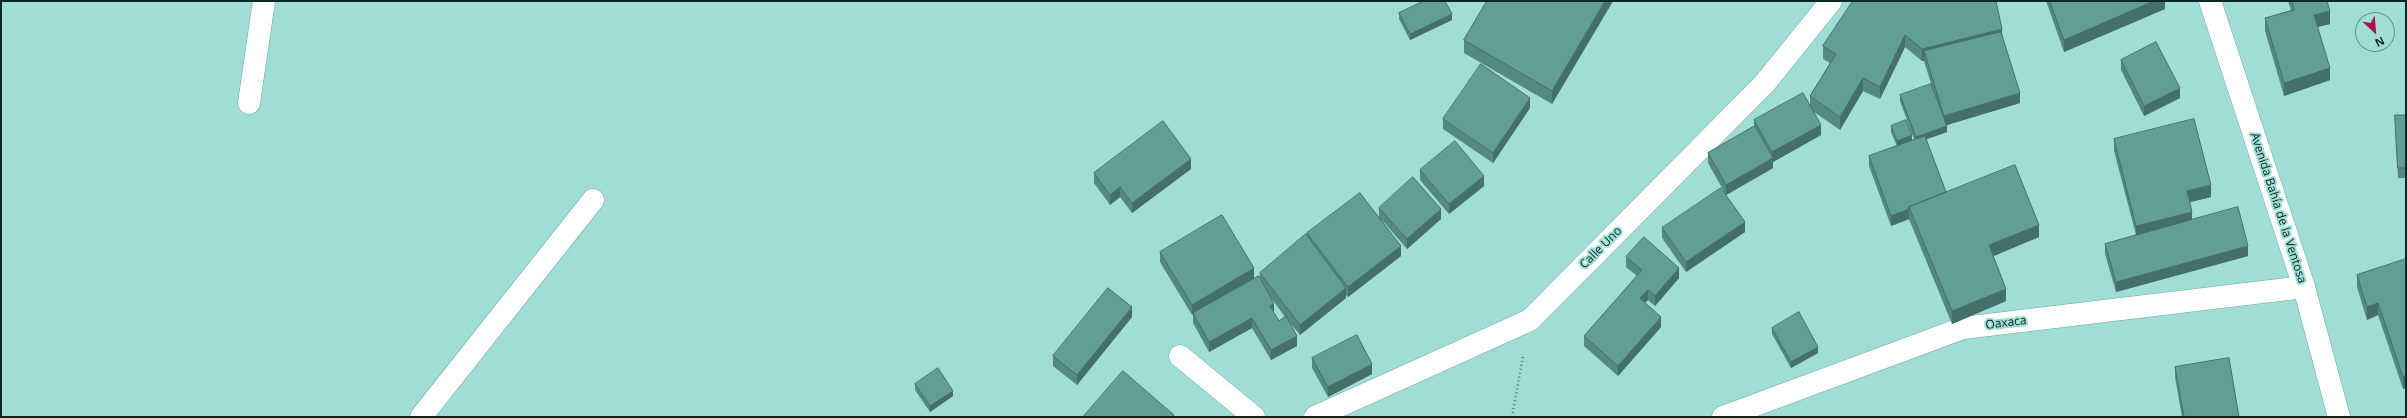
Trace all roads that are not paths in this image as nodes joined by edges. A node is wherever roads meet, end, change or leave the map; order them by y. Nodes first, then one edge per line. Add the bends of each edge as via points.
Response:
1 (264, 1) edge
2 (1831, 1) edge
3 (2210, 1) edge
4 (249, 103) dead end
5 (593, 200) dead end
6 (2304, 286) junction
7 (1180, 356) dead end
8 (421, 417) edge
9 (1254, 417) edge
10 (1315, 417) edge
11 (1723, 417) edge
12 (2339, 417) edge

1 - 4 street
2 - 10 street, Calle Uno via 1765,83 1530,320
3 - 6 street, Avenida Bahía de la Ventosa
5 - 8 street
6 - 11 street, Oaxaca via 1963,328
6 - 12 street, Avenida Bahía de la Ventosa
7 - 9 street

